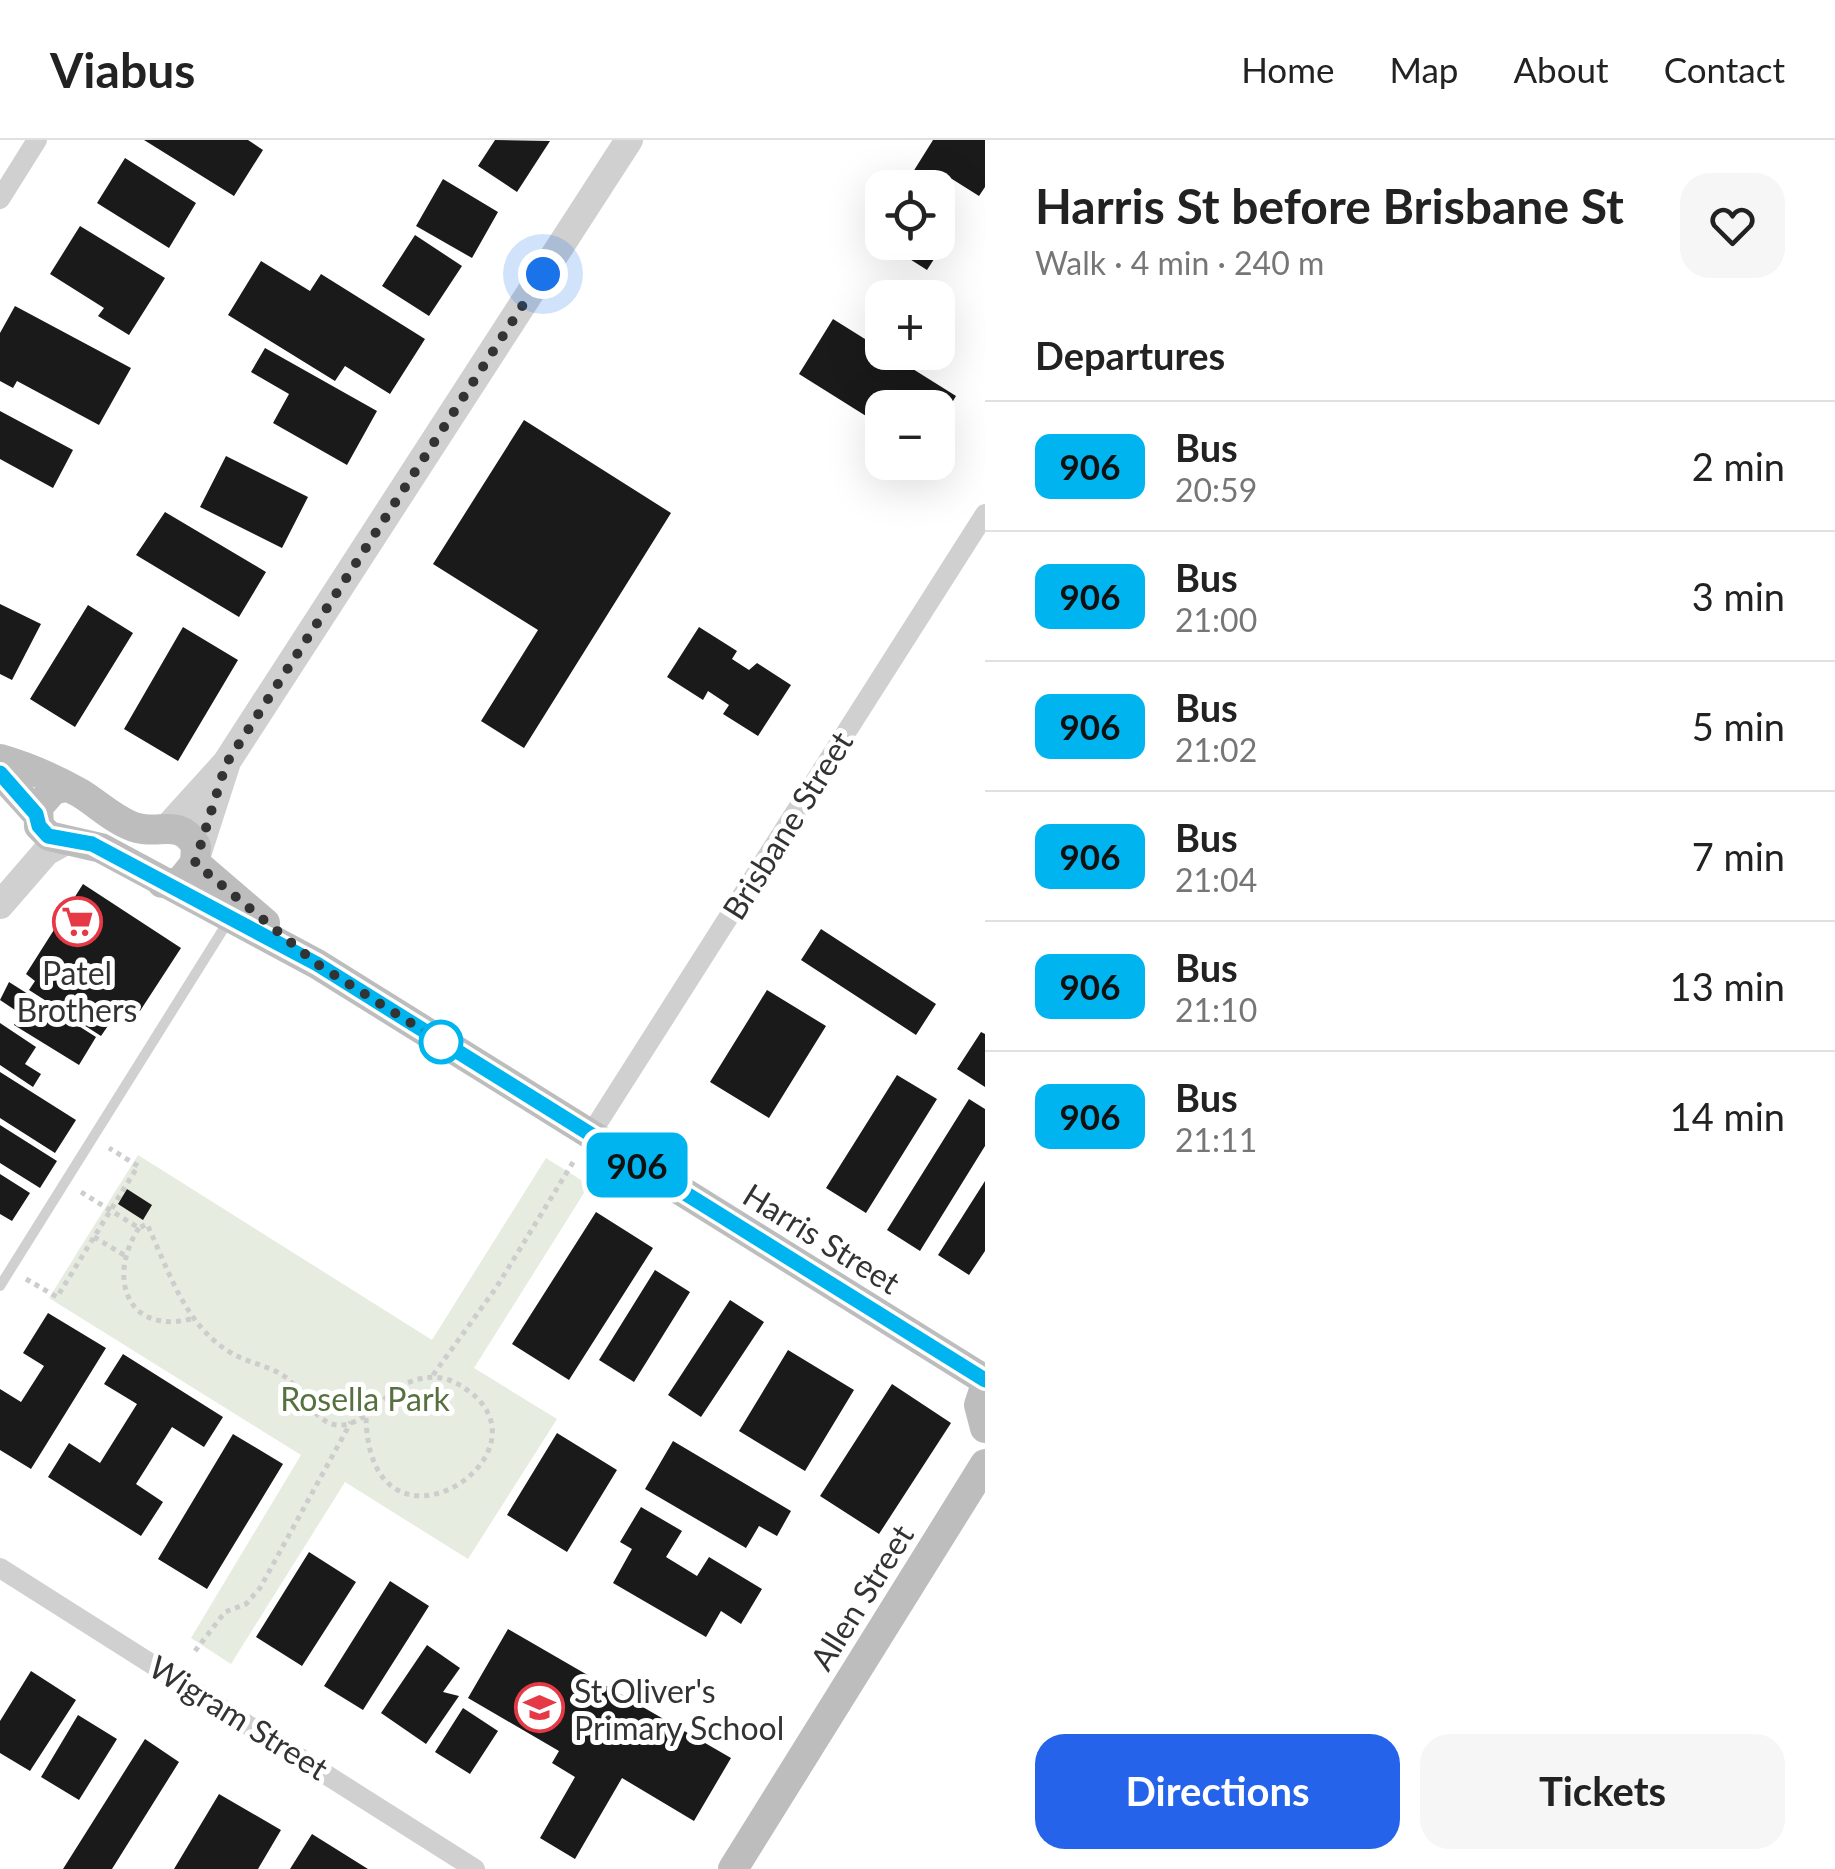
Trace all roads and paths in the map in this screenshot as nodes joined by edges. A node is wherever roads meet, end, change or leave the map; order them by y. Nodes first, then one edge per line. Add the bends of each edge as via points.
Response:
1 (37, 140) edge
2 (629, 140) edge
3 (0, 198) edge
4 (985, 514) edge
5 (0, 760) edge
6 (226, 764) junction
7 (0, 773) edge
8 (66, 788) junction
9 (169, 826) junction
10 (46, 827) junction
11 (196, 859) junction
12 (162, 882) junction
13 (4, 899) edge
14 (229, 919) junction
15 (317, 964) junction
16 (590, 1135) junction
17 (93, 1138) junction
18 (66, 1182) junction
19 (110, 1211) junction
20 (139, 1228) junction
21 (94, 1237) junction
22 (124, 1255) junction
23 (11, 1269) junction
24 (0, 1286) edge
25 (192, 1319) junction
26 (433, 1375) junction
27 (985, 1384) edge
28 (366, 1413) junction
29 (351, 1422) junction
30 (985, 1428) edge
31 (985, 1464) edge
32 (0, 1568) edge
33 (195, 1651) dead end
34 (475, 1869) edge
35 (732, 1869) edge

1 - 3 street
2 - 6 street
4 - 16 street, Brisbane Street
5 - 8 main road
6 - 9 street
6 - 11 street
7 - 10 main road
8 - 9 main road via 134,827
8 - 10 main road via 47,794
9 - 11 main road, Harris Street via 192,839
10 - 12 main road, Harris Street
10 - 13 street via 46,852
11 - 12 main road via 180,883
11 - 15 main road, Harris Street
12 - 14 main road, Harris Street
14 - 15 main road, Harris Street
14 - 17 lane
15 - 16 main road, Harris Street
16 - 26 path via 496,1288
16 - 27 main road, Harris Street
17 - 18 lane
17 - 19 path via 138,1166
18 - 19 path
18 - 23 lane
19 - 20 path
19 - 21 path
20 - 22 path
20 - 25 path via 147,1224
21 - 22 path
21 - 23 path via 57,1297
22 - 25 path via 125,1290 139,1311 152,1319
23 - 24 lane
25 - 29 path via 235,1356 284,1376 328,1422
26 - 28 path via 402,1385
26 - 28 path via 481,1400 489,1424 489,1452 478,1472 446,1492 413,1496 392,1486 366,1447
27 - 30 main road via 979,1406
28 - 29 path
29 - 33 path via 260,1588 246,1604 225,1612
31 - 35 main road, Allen Street
32 - 34 street, Wigram Street

